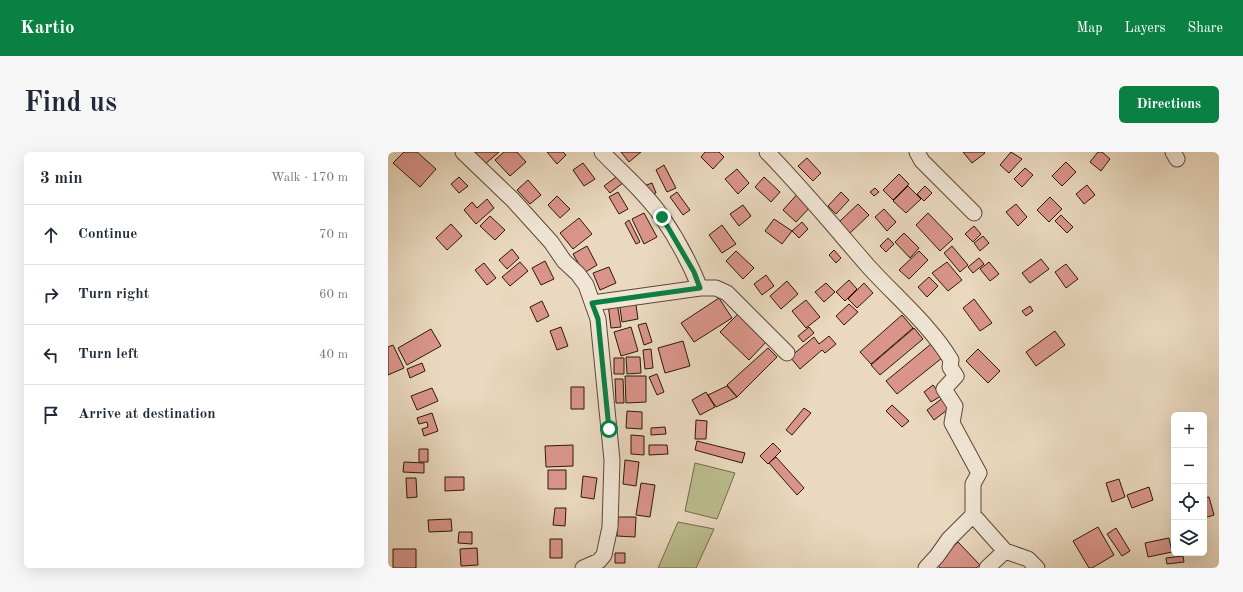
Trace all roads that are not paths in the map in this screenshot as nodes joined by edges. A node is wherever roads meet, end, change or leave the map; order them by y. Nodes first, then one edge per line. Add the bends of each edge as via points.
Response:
1 (464, 152) edge
2 (602, 152) edge
3 (767, 152) edge
4 (917, 152) edge
5 (974, 213) dead end
6 (700, 288) junction
7 (592, 303) junction
8 (787, 353) dead end
9 (973, 515) junction
10 (1005, 551) junction
11 (583, 568) edge
12 (926, 568) edge
13 (987, 568) edge
14 (1037, 568) edge

1 - 7 street via 551,242 586,285
2 - 6 street via 662,217 694,272
3 - 9 street via 806,192 868,266 933,336 951,360 950,367 956,376 944,390 955,406 952,423 979,473 972,484
4 - 5 street via 922,161
6 - 7 street
6 - 8 street via 716,288 727,293
7 - 11 street via 598,319 612,460 610,520 604,555 599,561
9 - 10 street
9 - 12 street via 949,539
10 - 13 street
10 - 14 street via 1028,559

